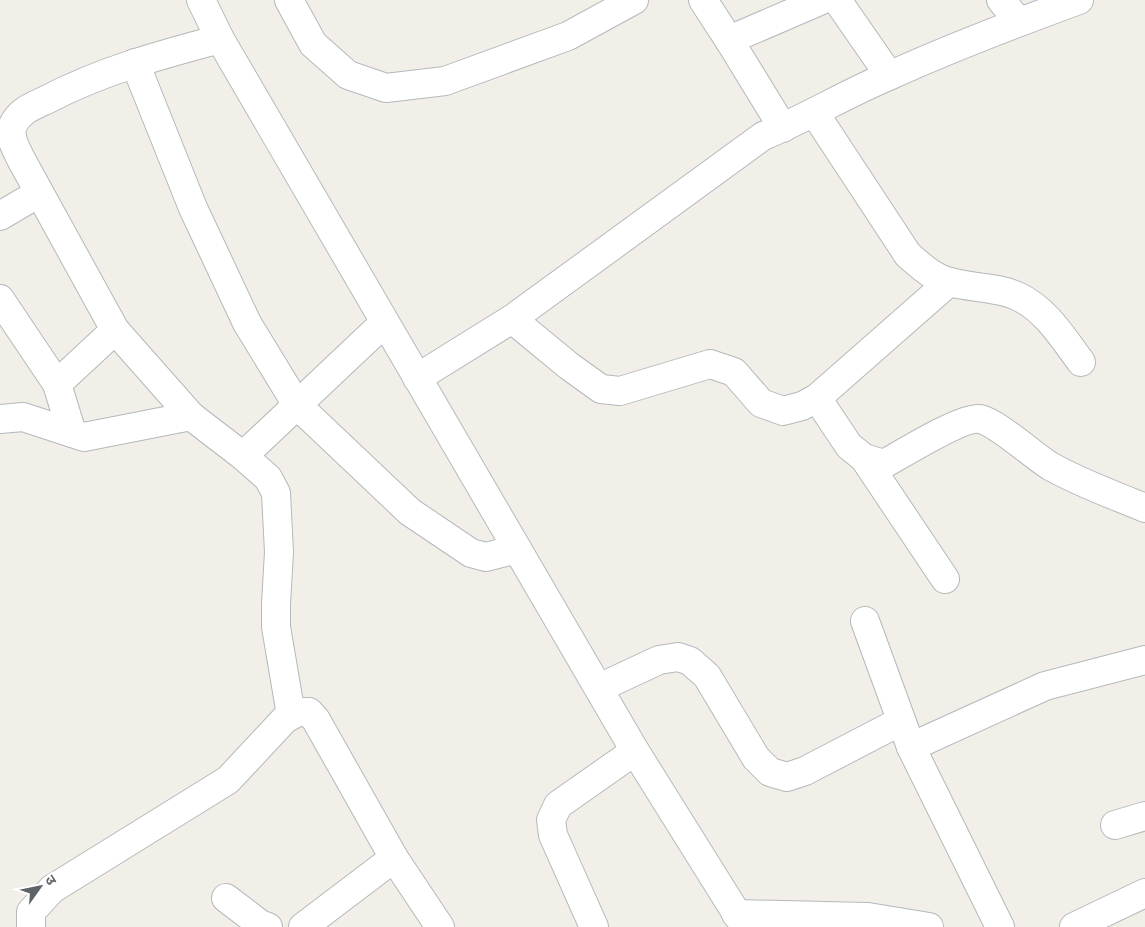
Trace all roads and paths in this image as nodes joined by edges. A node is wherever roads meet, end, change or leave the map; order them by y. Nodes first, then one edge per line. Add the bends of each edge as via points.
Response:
1 (201, 0) edge
2 (289, 0) edge
3 (634, 0) edge
4 (703, 0) edge
5 (822, 0) edge
6 (838, 0) edge
7 (1001, 0) edge
8 (1080, 0) edge
9 (1019, 22) junction
10 (220, 39) junction
11 (730, 40) junction
12 (134, 63) junction
13 (889, 75) junction
14 (814, 112) junction
15 (783, 128) junction
16 (39, 193) junction
17 (0, 216) edge
18 (949, 282) junction
19 (0, 299) edge
20 (512, 319) junction
21 (384, 323) junction
22 (115, 330) junction
23 (1081, 362) dead end
24 (417, 378) junction
25 (57, 384) junction
26 (817, 398) junction
27 (297, 405) junction
28 (191, 416) junction
29 (0, 419) edge
30 (72, 433) junction
31 (243, 456) junction
32 (864, 458) junction
33 (1145, 508) edge
34 (517, 549) junction
35 (944, 579) dead end
36 (865, 622) dead end
37 (1145, 660) edge
38 (599, 688) junction
39 (291, 715) junction
40 (901, 721) junction
41 (911, 747) junction
42 (635, 750) junction
43 (1145, 816) edge
44 (1115, 825) dead end
45 (394, 858) junction
46 (1145, 893) edge
47 (226, 898) dead end
48 (741, 920) edge
49 (30, 927) edge
50 (268, 927) edge
51 (303, 927) edge
52 (440, 927) edge
53 (594, 927) edge
54 (929, 927) edge
55 (1000, 927) edge
56 (1074, 927) edge

1 - 10 street
2 - 3 street via 313,44 348,75 386,88 445,81 568,36
4 - 11 street
5 - 11 street
6 - 13 street
7 - 9 street
8 - 9 street
9 - 13 street
10 - 12 street
10 - 21 street
11 - 15 street
12 - 16 street via 75,85 22,113 12,126 13,142
12 - 27 street via 193,208 247,323
13 - 14 street
14 - 15 street
14 - 18 street via 908,255 929,273
15 - 20 street via 763,136
16 - 17 street
16 - 22 street
18 - 23 street via 1017,296 1036,308 1053,325
18 - 26 street
19 - 25 street
20 - 24 street
20 - 26 street via 601,389 620,391 710,364 734,372 761,403 783,411
21 - 24 street
21 - 27 street
22 - 25 street
22 - 28 street
24 - 34 street
25 - 30 street
26 - 32 street via 849,446
27 - 31 street
27 - 34 street via 410,512 471,554 486,557
28 - 30 street via 84,436
28 - 31 street
29 - 30 street via 23,416
31 - 39 street via 268,478 276,493 279,552 276,627
32 - 33 street via 884,464 957,424 980,419 1051,466
32 - 35 street
34 - 38 street
36 - 40 street
37 - 41 street via 1045,686
38 - 40 street via 659,660 678,657 690,661 707,676 756,758 770,772 787,777 805,771
38 - 42 street
39 - 45 street via 309,712 316,720
39 - 49 street via 228,780 52,890 32,912
40 - 41 street
41 - 55 street
42 - 48 street
42 - 53 street via 558,806 552,820 554,835
43 - 44 street
45 - 51 street
45 - 52 street
46 - 56 street
47 - 50 street
48 - 54 street via 868,917

